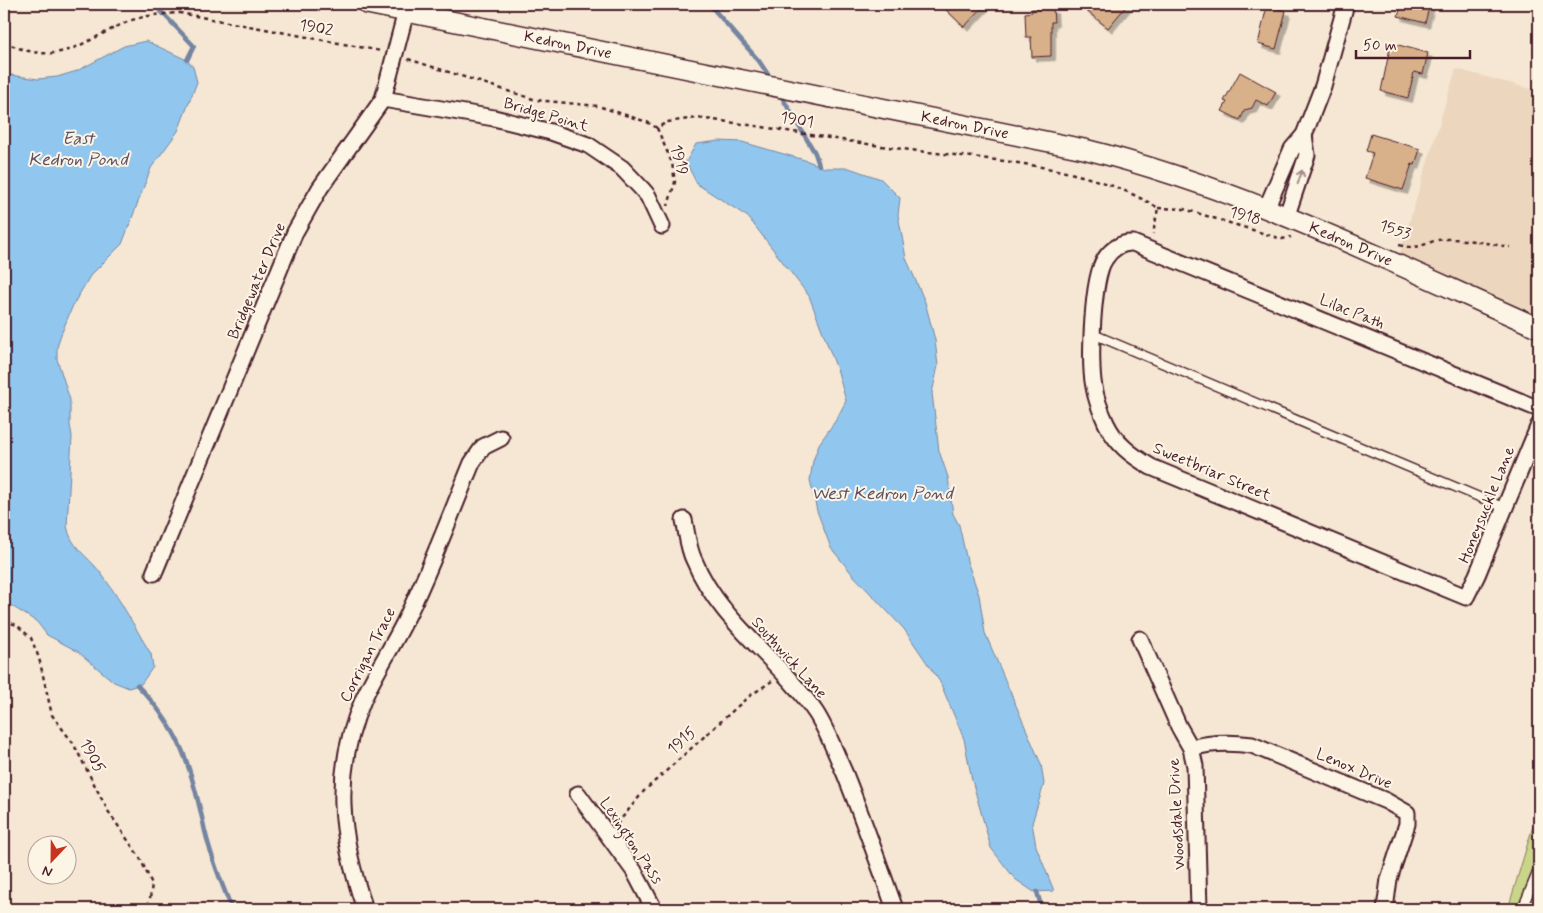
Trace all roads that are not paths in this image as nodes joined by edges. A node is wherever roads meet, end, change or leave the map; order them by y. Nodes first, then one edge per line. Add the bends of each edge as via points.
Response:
1 (367, 4) edge
2 (1346, 4) edge
3 (407, 8) edge
4 (383, 99) junction
5 (1304, 136) junction
6 (1266, 209) junction
7 (1292, 220) junction
8 (662, 226) road end
9 (1150, 248) joint
10 (1539, 328) edge
11 (1093, 334) junction
12 (1539, 409) edge
13 (1539, 425) edge
14 (501, 438) dead end
15 (1505, 508) junction
16 (684, 520) dead end
17 (154, 573) dead end
18 (1466, 598) joint
19 (1140, 638) dead end
20 (1191, 748) junction
21 (578, 794) dead end
22 (1539, 868) edge
23 (365, 909) edge
24 (654, 909) edge
25 (895, 909) edge
26 (1199, 909) edge
27 (1385, 909) edge
28 (1522, 909) edge

1 - 3 street, Kedron Drive
2 - 5 street via 1323,86
3 - 4 street, Bridgewater Drive
3 - 6 street, Kedron Drive via 1084,149 1190,179
4 - 8 street, Bridge Point via 494,118 588,145 622,168 642,189
4 - 17 street, Bridgewater Drive via 320,188 295,232
5 - 6 street via 1292,149
7 -> 5 street via 1307,155
6 - 7 street, Kedron Drive
7 - 10 street, Kedron Drive
9 - 11 street, Sweetbriar Street via 1124,242 1105,258 1099,273
9 - 12 street, Lilac Path
11 - 15 lane
11 - 18 street, Sweetbriar Street via 1094,385 1100,407 1120,447 1171,476
13 - 15 street, Honeysuckle Lane
14 - 23 street, Corrigan Trace via 483,447 472,463 418,593 363,700 348,745 342,786 343,820 350,864
15 - 18 street, Honeysuckle Lane
16 - 25 street, Southwick Lane via 693,559 708,588 731,620 816,713 859,808
19 - 20 street, Woodsdale Drive
20 - 26 street, Woodsdale Drive via 1196,791
20 - 27 street, Lenox Drive via 1209,743 1252,745 1386,801 1407,813 1407,824 1389,879
21 - 24 street, Lexington Pass via 634,871
22 - 28 lane

